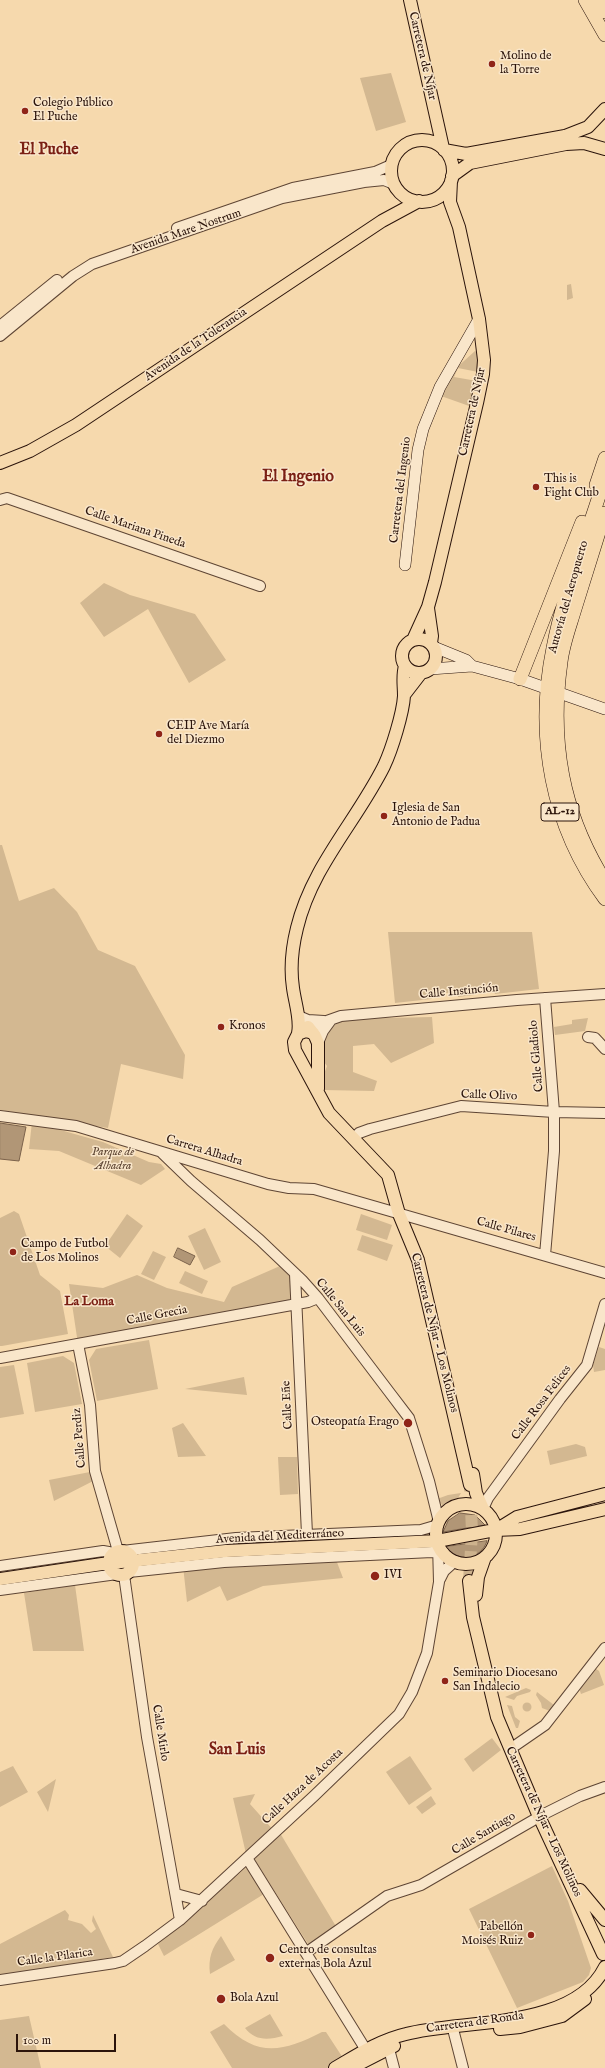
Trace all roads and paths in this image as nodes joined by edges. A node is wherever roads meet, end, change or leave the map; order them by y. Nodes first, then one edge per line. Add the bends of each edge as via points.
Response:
1 (410, 0) edge
2 (585, 0) edge
3 (598, 0) edge
4 (605, 12) edge
5 (605, 34) edge
6 (605, 109) edge
7 (435, 113) junction
8 (420, 140) junction
9 (444, 149) junction
10 (605, 149) edge
11 (391, 165) junction
12 (451, 179) junction
13 (396, 187) junction
14 (423, 201) junction
15 (454, 217) junction
16 (387, 218) junction
17 (479, 319) junction
18 (0, 326) edge
19 (0, 336) edge
20 (482, 344) junction
21 (459, 355) junction
22 (605, 458) edge
23 (0, 463) edge
24 (605, 477) edge
25 (0, 500) edge
26 (605, 513) edge
27 (405, 565) dead end
28 (260, 586) dead end
29 (428, 607) junction
30 (413, 640) junction
31 (432, 645) junction
32 (405, 666) junction
33 (472, 666) junction
34 (426, 671) junction
35 (520, 679) junction
36 (553, 690) junction
37 (404, 695) junction
38 (605, 709) edge
39 (605, 881) edge
40 (605, 899) edge
41 (605, 987) edge
42 (605, 994) edge
43 (592, 995) junction
44 (545, 998) junction
45 (295, 1005) junction
46 (301, 1017) junction
47 (328, 1021) junction
48 (310, 1036) junction
49 (588, 1037) dead end
50 (605, 1049) edge
51 (297, 1052) junction
52 (318, 1091) junction
53 (554, 1112) junction
54 (605, 1113) edge
55 (0, 1116) edge
56 (354, 1138) junction
57 (161, 1151) junction
58 (399, 1214) junction
59 (545, 1255) junction
60 (605, 1273) edge
61 (295, 1274) junction
62 (318, 1298) junction
63 (297, 1304) junction
64 (605, 1304) edge
65 (78, 1344) junction
66 (0, 1358) edge
67 (443, 1370) junction
68 (470, 1485) tunnel mouth
69 (605, 1494) edge
70 (463, 1504) junction
71 (605, 1509) edge
72 (486, 1513) junction
73 (517, 1517) junction
74 (438, 1523) junction
75 (520, 1529) junction
76 (495, 1530) junction
77 (307, 1534) junction
78 (439, 1548) junction
79 (118, 1551) junction
80 (488, 1553) junction
81 (457, 1562) junction
82 (108, 1564) junction
83 (0, 1566) edge
84 (126, 1570) junction
85 (0, 1579) edge
86 (469, 1581) tunnel mouth
87 (439, 1582) junction
88 (0, 1590) edge
89 (605, 1648) edge
90 (497, 1704) junction
91 (516, 1745) junction
92 (605, 1787) edge
93 (542, 1815) junction
94 (247, 1858) junction
95 (579, 1890) junction
96 (176, 1894) junction
97 (202, 1901) junction
98 (180, 1920) junction
99 (605, 1920) edge
100 (605, 1937) edge
101 (307, 1952) junction
102 (604, 1953) edge
103 (115, 1963) joint
104 (605, 1967) edge
105 (0, 1980) edge
106 (605, 1985) edge
107 (454, 2033) junction
108 (388, 2049) junction
109 (366, 2050) junction
110 (335, 2068) edge
111 (351, 2068) edge
112 (394, 2068) edge
113 (463, 2068) edge

1 - 7 main road, Carretera de Níjar
2 - 5 highway
3 - 4 highway
6 - 9 main road via 588,127 564,136 466,154
7 - 8 main road, Carretera de Níjar via 431,128
7 - 9 main road, Carretera de Níjar
8 - 9 main road via 432,142
8 - 11 main road via 401,147
9 - 12 main road via 452,167
10 - 12 main road via 584,143 470,163
11 - 13 main road
11 - 18 street, Avenida Mare Nostrum via 374,172 301,186 267,196 81,262
12 - 14 main road via 443,193
12 - 15 main road, Carretera de Níjar via 449,200
13 - 14 main road via 404,196
13 - 16 main road, Avenida de la Tolerancia via 400,199 397,207
13 - 19 street, Avenida Mare Nostrum via 384,180 282,198 92,264 72,276
14 - 15 main road via 442,207
14 - 16 main road, Avenida de la Tolerancia
15 - 17 main road, Carretera de Níjar via 459,227
16 - 23 main road, Avenida de la Tolerancia via 76,425 30,451
17 - 20 main road, Carretera de Níjar
17 - 21 main road, Carretera del Ingenio
20 - 21 main road
20 - 29 main road, Carretera de Níjar via 484,360 481,385
21 - 27 main road, Carretera del Ingenio via 440,387 422,431
22 - 35 highway
24 - 36 highway, Autovía del Aeropuerto / AL-12 via 559,624 553,649
25 - 28 street, Calle Mariana Pineda via 8,498
26 - 36 highway, Autovía del Aeropuerto / AL-12
29 - 30 main road, Carretera de Níjar
29 - 31 main road, Carretera de Níjar
30 - 31 main road via 424,639
30 - 32 main road via 403,649 402,658
31 - 33 main road via 466,660
31 - 34 main road via 436,659
32 - 34 main road via 411,671
32 - 37 main road
33 - 34 main road
33 - 35 main road
34 - 37 main road
35 - 36 main road
36 - 38 main road
36 - 39 highway, Autovía del Aeropuerto / AL-12 via 558,758 563,783 578,829
36 - 40 highway, Autovía del Aeropuerto / AL-12 via 546,735 550,778 572,843
37 - 45 main road via 394,742 384,766 316,874 305,902 292,950
41 - 43 street, Calle Instinción
42 - 43 street, Calle Instinción
43 - 44 street, Calle Instinción
44 - 47 street, Calle Instinción via 345,1016
44 - 53 street, Calle Gladiolo
45 - 46 main road
45 - 48 main road via 299,1024
46 - 47 street, Calle Instinción
46 - 48 main road
47 - 48 street, Calle Instinción
47 - 48 street via 322,1031
48 - 51 main road via 294,1042
48 - 51 main road via 314,1053 307,1056
48 - 52 main road
49 - 50 street via 595,1038
51 - 52 main road, Carretera de Níjar - Los Molinos
52 - 56 main road, Carretera de Níjar - Los Molinos via 329,1113
53 - 54 street, Calle Olivo
53 - 56 street, Calle Olivo via 461,1106 370,1129
53 - 59 street, Calle Gladiolo via 554,1151
55 - 57 street, Carrera Alhadra via 76,1126
56 - 58 main road, Carretera de Níjar - Los Molinos via 388,1175
57 - 58 street, Carrera Alhadra via 268,1184 314,1189
57 - 61 street, Calle San Luis via 190,1181 260,1240
58 - 59 street, Calle Pilares
58 - 67 main road, Carretera de Níjar - Los Molinos via 418,1260
59 - 60 street, Calle Pilares
61 - 62 street, Calle San Luis
61 - 63 street, Calle Eñe
62 - 63 street, Calle Grecia
62 - 74 street, Calle San Luis via 409,1418 429,1481
63 - 65 street, Calle Grecia
63 - 77 street, Calle Eñe
64 - 72 street, Calle Rosa Felices via 587,1365 488,1498
65 - 66 street, Calle Grecia
65 - 79 street, Calle Perdiz via 90,1405 95,1471
67 - 68 main road, Carretera de Níjar - Los Molinos
67 - 70 main road via 442,1381 464,1483
67 - 72 main road via 450,1379 476,1493
69 - 73 main road, Avenida del Mediterráneo
70 - 72 main road via 477,1506
70 - 74 main road via 451,1508
71 - 75 main road, Avenida del Mediterráneo
72 - 73 main road
72 - 76 main road
73 - 76 main road, Avenida del Mediterráneo
74 - 77 street, Avenida del Mediterráneo via 421,1530
74 - 78 main road
75 - 76 main road, Avenida del Mediterráneo
75 - 80 main road
76 - 78 main road, Avenida del Mediterráneo
76 - 80 main road via 495,1540
77 - 79 street, Avenida del Mediterráneo via 236,1538
78 - 81 main road
78 - 84 main road, Avenida del Mediterráneo via 226,1551
78 - 87 street, Calle Haza de Acosta
79 - 82 main road via 111,1556
79 - 83 street, Avenida del Mediterráneo
79 - 84 main road via 129,1554
80 - 81 main road via 473,1563
80 - 90 main road via 478,1577 477,1604
81 - 87 street, Calle Haza de Acosta via 444,1571
81 - 90 main road via 467,1617 484,1678
82 - 84 main road, Avenida del Mediterráneo
82 - 84 main road via 111,1570
82 - 85 main road, Avenida del Mediterráneo
84 - 88 street, Avenida del Mediterráneo
84 - 96 street, Calle Mirlo via 147,1737
86 - 90 main road, Carretera de Níjar - Los Molinos via 473,1617
87 - 94 street, Calle Haza de Acosta via 427,1653 412,1692 399,1714
89 - 91 street via 546,1725
90 - 91 main road, Carretera de Níjar - Los Molinos
90 - 93 main road, Carretera de Níjar - Los Molinos via 505,1739
91 - 93 main road, Carretera de Níjar - Los Molinos
92 - 93 street, Calle Santiago
93 - 95 main road, Carretera de Níjar - Los Molinos
93 - 101 street, Calle Santiago via 421,1885 387,1896
93 - 102 main road, Carretera de Níjar - Los Molinos
94 - 97 street, Calle Haza de Acosta
94 - 101 street
95 - 99 main road
95 - 100 main road
96 - 97 street
96 - 98 street, Calle Mirlo
97 - 98 street, Calle Haza de Acosta
98 - 103 street, Calle Haza de Acosta via 123,1961
101 - 109 street
102 - 104 main road
103 - 105 street, Calle la Pilarica
104 - 109 main road, Carretera de Ronda via 593,1985 575,1998 547,2011 501,2022 411,2033
106 - 107 main road, Carretera de Ronda via 562,2016 541,2023 520,2028
107 - 108 main road, Carretera de Ronda via 422,2038
107 - 113 street
108 - 111 main road, Carretera de Ronda
108 - 112 street
109 - 110 main road, Carretera de Ronda

